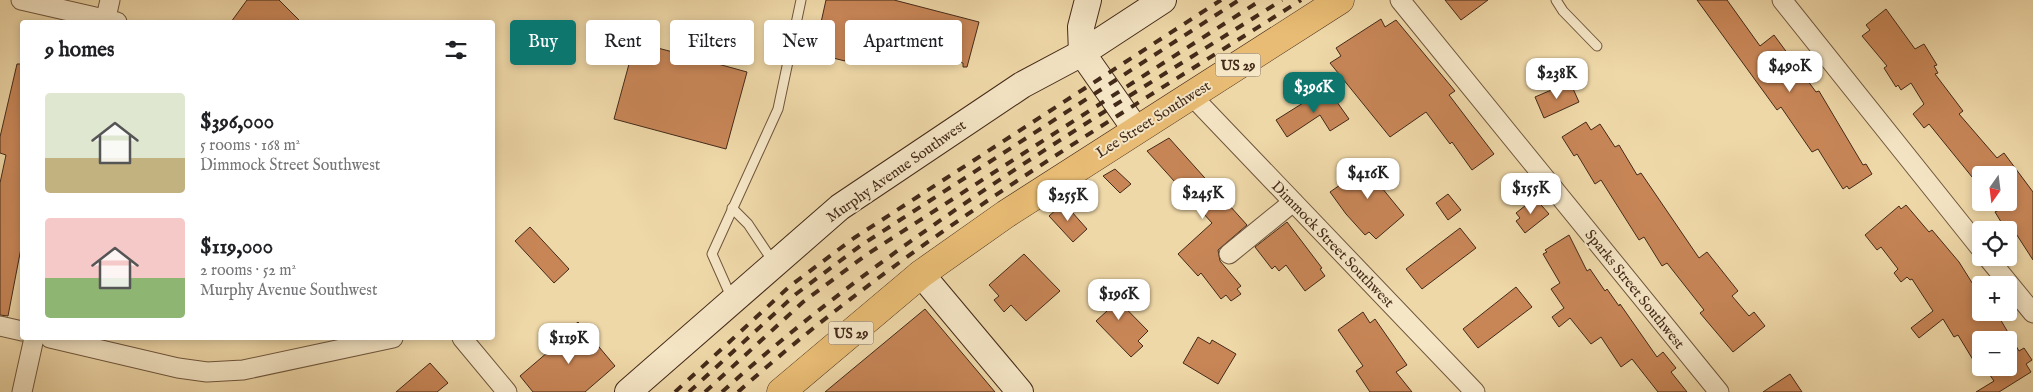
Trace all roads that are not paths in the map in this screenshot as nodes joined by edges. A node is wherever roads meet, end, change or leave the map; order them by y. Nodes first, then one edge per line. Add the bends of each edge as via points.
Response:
1 (21, 0) edge
2 (110, 0) edge
3 (801, 0) edge
4 (1088, 0) edge
5 (1163, 0) edge
6 (1340, 0) edge
7 (1400, 0) edge
8 (1556, 0) edge
9 (1782, 0) edge
10 (101, 20) edge
11 (109, 20) edge
12 (1597, 46) dead end
13 (1082, 52) junction
14 (1191, 95) junction
15 (1136, 130) junction
16 (1293, 202) junction
17 (732, 208) junction
18 (1972, 238) edge
19 (1229, 254) dead end
20 (774, 263) junction
21 (1995, 266) edge
22 (921, 274) junction
23 (732, 299) junction
24 (2033, 313) edge
25 (0, 326) edge
26 (20, 331) edge
27 (34, 340) edge
28 (59, 340) edge
29 (374, 340) edge
30 (464, 340) edge
31 (356, 342) edge
32 (637, 383) edge
33 (22, 392) edge
34 (507, 392) edge
35 (781, 392) edge
36 (1020, 392) edge
37 (1476, 392) edge
38 (1719, 392) edge

1 - 10 street
2 - 11 street
3 - 17 lane via 778,109
4 - 13 street via 1081,27
5 - 13 street, Murphy Avenue Southwest
6 - 14 main road, Lee Street Southwest / US 29
7 - 38 street, Sparks Street Southwest
8 - 12 lane
9 - 18 street
13 - 15 street
13 - 20 street, Murphy Avenue Southwest via 1022,85 840,207
14 - 15 main road, Lee Street Southwest / US 29
14 - 16 street, Dimmock Street Southwest
15 - 22 main road, Lee Street Southwest / US 29 via 1006,214
16 - 19 street
16 - 37 street, Dimmock Street Southwest
17 - 20 lane via 748,224
17 - 23 lane via 712,254
20 - 23 street, Murphy Avenue Southwest
21 - 24 street
22 - 35 main road, Lee Street Southwest / US 29
22 - 36 street
23 - 32 street, Murphy Avenue Southwest
25 - 26 street
27 - 33 street
28 - 31 street via 207,372 243,370
29 - 31 street
30 - 34 street

